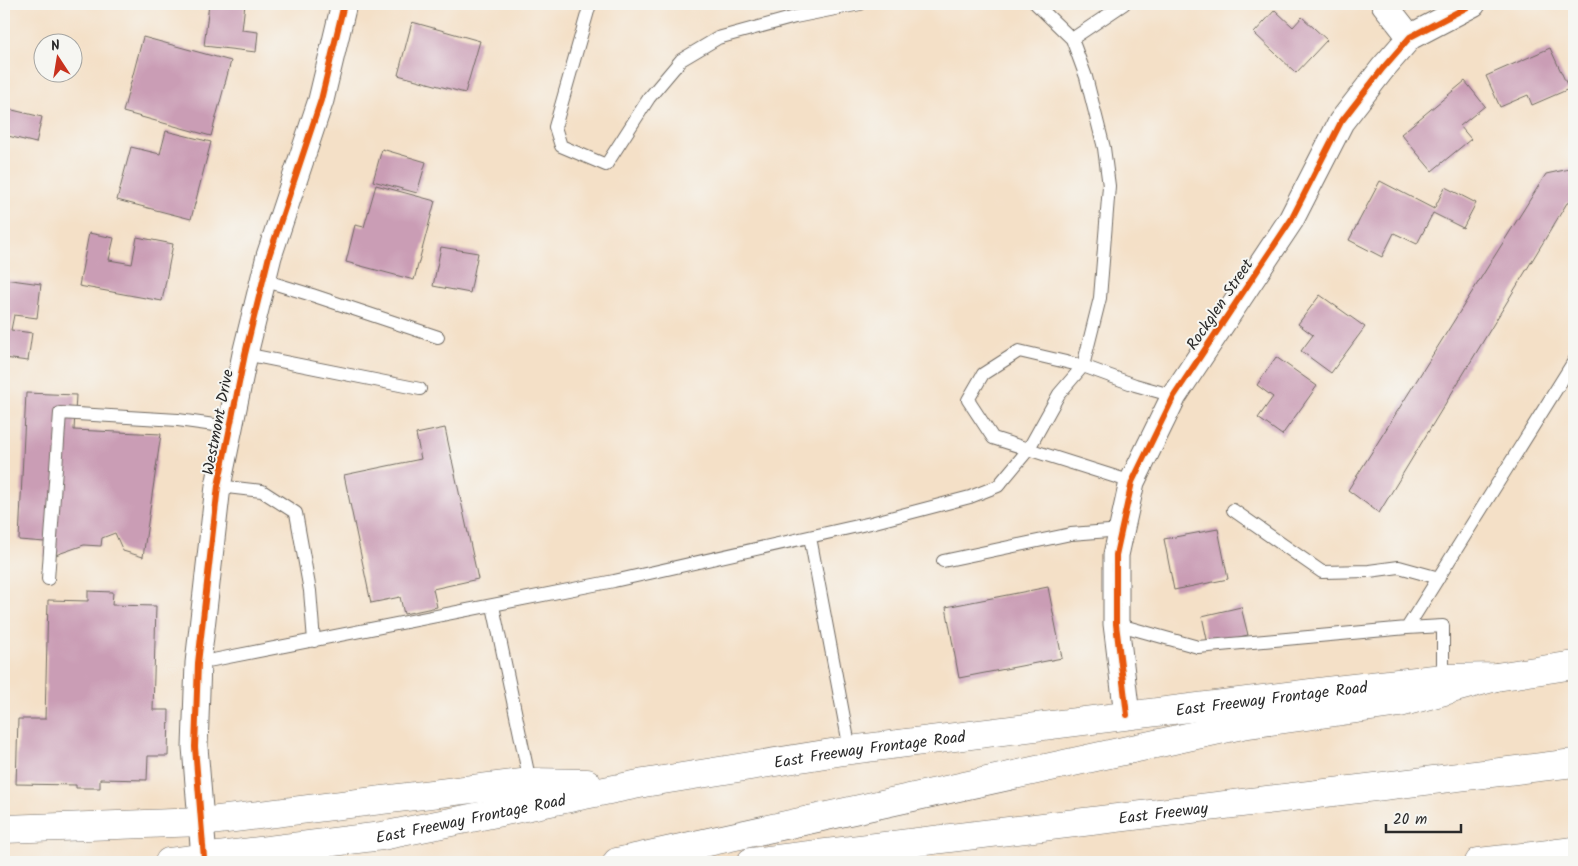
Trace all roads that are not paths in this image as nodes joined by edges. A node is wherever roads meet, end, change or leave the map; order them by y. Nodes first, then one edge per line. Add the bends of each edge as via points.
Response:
1 (344, 4) edge
2 (590, 4) edge
3 (860, 4) edge
4 (1036, 4) edge
5 (1124, 4) edge
6 (1384, 4) edge
7 (1473, 4) edge
8 (1410, 38) junction
9 (1072, 39) junction
10 (263, 280) junction
11 (438, 337) dead end
12 (246, 354) junction
13 (1574, 361) edge
14 (1082, 366) junction
15 (420, 389) dead end
16 (1174, 396) junction
17 (229, 427) junction
18 (1028, 450) junction
19 (1132, 482) junction
20 (218, 486) junction
21 (1233, 510) dead end
22 (1122, 530) junction
23 (810, 537) junction
24 (943, 562) dead end
25 (1439, 578) junction
26 (48, 579) dead end
27 (493, 606) junction
28 (1116, 624) junction
29 (1407, 628) junction
30 (314, 640) junction
31 (198, 663) junction
32 (1574, 665) edge
33 (1496, 677) junction
34 (1442, 678) junction
35 (1127, 714) junction
36 (850, 750) junction
37 (1574, 763) edge
38 (530, 782) junction
39 (644, 783) junction
40 (202, 822) junction
41 (4, 829) edge
42 (1574, 851) edge
43 (204, 858) junction
44 (169, 862) edge
45 (617, 862) edge
46 (751, 862) edge
47 (1479, 862) edge

1 - 10 street, Westmont Drive via 321,100
2 - 3 lane via 555,127 561,146 606,165 649,98 681,60 718,38
4 - 9 lane
5 - 9 lane
6 - 8 street
7 - 8 street, Rockglen Street
8 - 16 street, Rockglen Street via 1382,68 1341,122 1291,220
9 - 14 lane via 1086,77 1104,148 1109,186 1100,298
10 - 11 lane
10 - 12 street, Westmont Drive
12 - 15 lane
12 - 17 street, Westmont Drive
13 - 25 lane
14 - 16 lane
14 - 18 lane via 1059,394
14 - 18 lane via 1019,351 983,374 968,400 993,438
16 - 19 street, Rockglen Street
17 - 20 street, Westmont Drive
17 - 26 lane via 178,420 60,413
18 - 19 lane
18 - 23 lane via 998,486 970,497
19 - 22 street, Rockglen Street
20 - 30 lane via 262,491 296,513 310,591
20 - 31 street, Westmont Drive
21 - 25 lane via 1322,572 1399,567
22 - 24 lane via 1071,534
22 - 28 street, Rockglen Street via 1116,555
23 - 27 lane
23 - 36 lane
25 - 29 lane
27 - 30 lane
27 - 38 lane
28 - 29 lane via 1198,647
28 - 35 street, Rockglen Street
29 - 34 lane via 1443,626
30 - 31 lane
31 - 40 street, Westmont Drive via 195,747
32 - 33 main road, East Freeway Frontage Road
33 - 34 main road, East Freeway Frontage Road
33 - 45 main road via 1400,703 1242,725
34 - 35 main road, East Freeway Frontage Road
35 - 36 main road, East Freeway Frontage Road
36 - 39 main road, East Freeway Frontage Road
37 - 46 main road, East Freeway
38 - 39 main road
38 - 40 main road
39 - 43 main road, East Freeway Frontage Road via 382,836
40 - 41 main road
40 - 43 street, Westmont Drive
42 - 47 main road
43 - 44 main road, East Freeway Frontage Road

